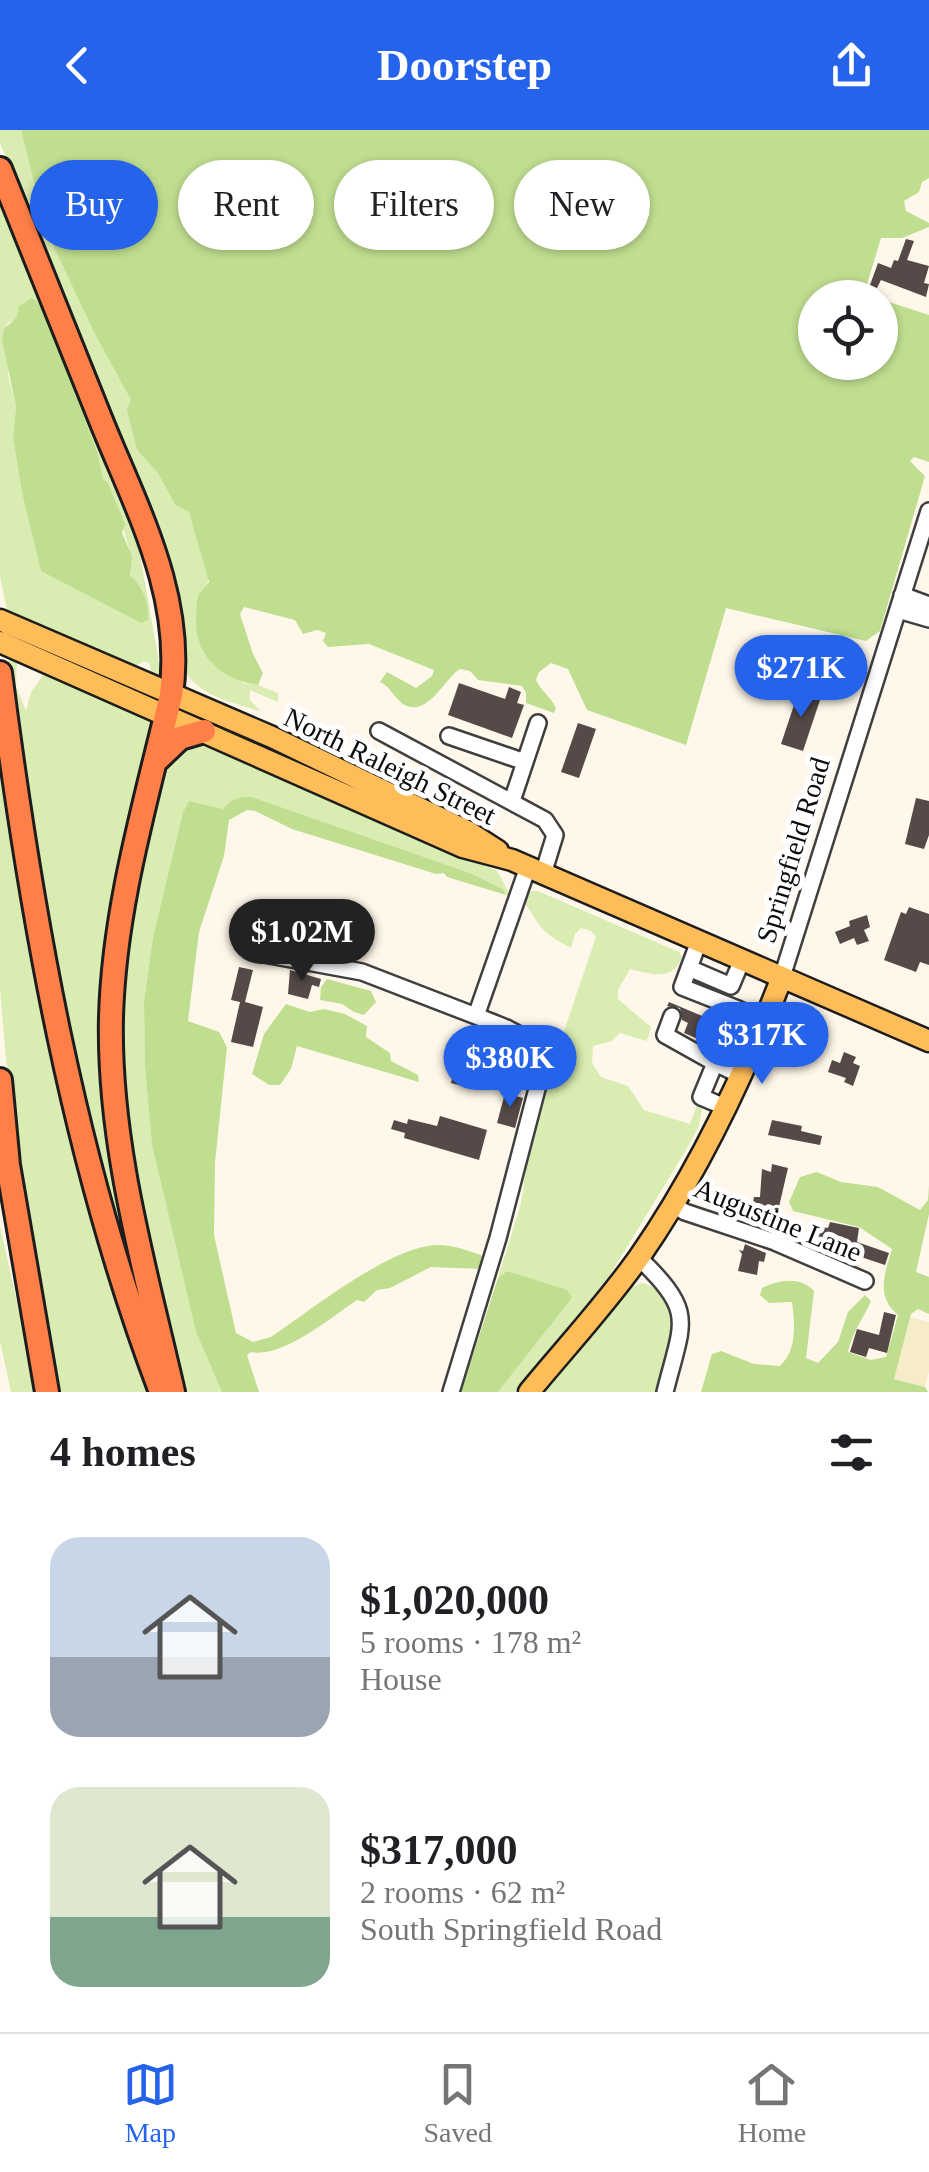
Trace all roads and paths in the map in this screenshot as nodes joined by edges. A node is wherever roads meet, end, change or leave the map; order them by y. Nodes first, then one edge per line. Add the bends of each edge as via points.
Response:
1 (0, 169) edge
2 (929, 511) edge
3 (900, 602) junction
4 (929, 605) edge
5 (929, 618) edge
6 (0, 620) edge
7 (0, 642) edge
8 (46, 652) junction
9 (0, 673) edge
10 (169, 705) junction
11 (538, 722) dead end
12 (204, 731) junction
13 (379, 731) dead end
14 (449, 736) dead end
15 (156, 762) junction
16 (525, 762) junction
17 (512, 801) junction
18 (528, 867) junction
19 (698, 941) junction
20 (264, 954) dead end
21 (742, 960) junction
22 (689, 968) junction
23 (782, 978) junction
24 (731, 986) junction
25 (682, 987) junction
26 (710, 988) junction
27 (738, 1009) junction
28 (476, 1016) junction
29 (764, 1021) junction
30 (929, 1041) edge
31 (715, 1063) junction
32 (740, 1075) junction
33 (0, 1080) edge
34 (725, 1107) junction
35 (0, 1201) edge
36 (673, 1205) junction
37 (639, 1258) junction
38 (865, 1281) dead end
39 (37, 1338) junction
40 (47, 1392) edge
41 (160, 1392) edge
42 (173, 1392) edge
43 (451, 1392) edge
44 (529, 1392) edge
45 (665, 1392) edge

1 - 10 highway via 157,559 174,630
2 - 3 street, Springfield Road
3 - 4 street
3 - 5 street
3 - 23 street, Springfield Road
6 - 8 main road
7 - 8 main road
8 - 10 main road, North Raleigh Street
9 - 41 highway via 66,1071 110,1241
10 - 12 main road, North Raleigh Street
10 - 15 highway
10 - 18 main road, North Raleigh Street via 272,737
11 - 16 street
12 - 15 highway via 180,738
12 - 18 main road, North Raleigh Street via 463,847
13 - 17 street
14 - 16 street
15 - 42 highway via 121,916 112,1037 117,1129
16 - 17 street
17 - 18 street via 545,820 555,836
18 - 19 main road
18 - 28 street
19 - 21 main road
19 - 22 street
20 - 28 street via 362,972
21 - 23 main road
21 - 24 street
22 - 25 street
22 - 26 street
23 - 29 main road
23 - 30 main road
24 - 26 street
24 - 27 street
25 - 26 street
25 - 31 street via 665,1034
26 - 27 street
27 - 29 street
27 - 31 street
28 - 43 street via 522,1036 540,1070
29 - 32 main road
31 - 32 street
31 - 34 street via 701,1098
32 - 34 main road
33 - 39 highway
34 - 36 main road
35 - 39 highway
36 - 37 main road
36 - 38 street, Augustine Lane
37 - 44 main road
37 - 45 street via 680,1307
39 - 40 highway

